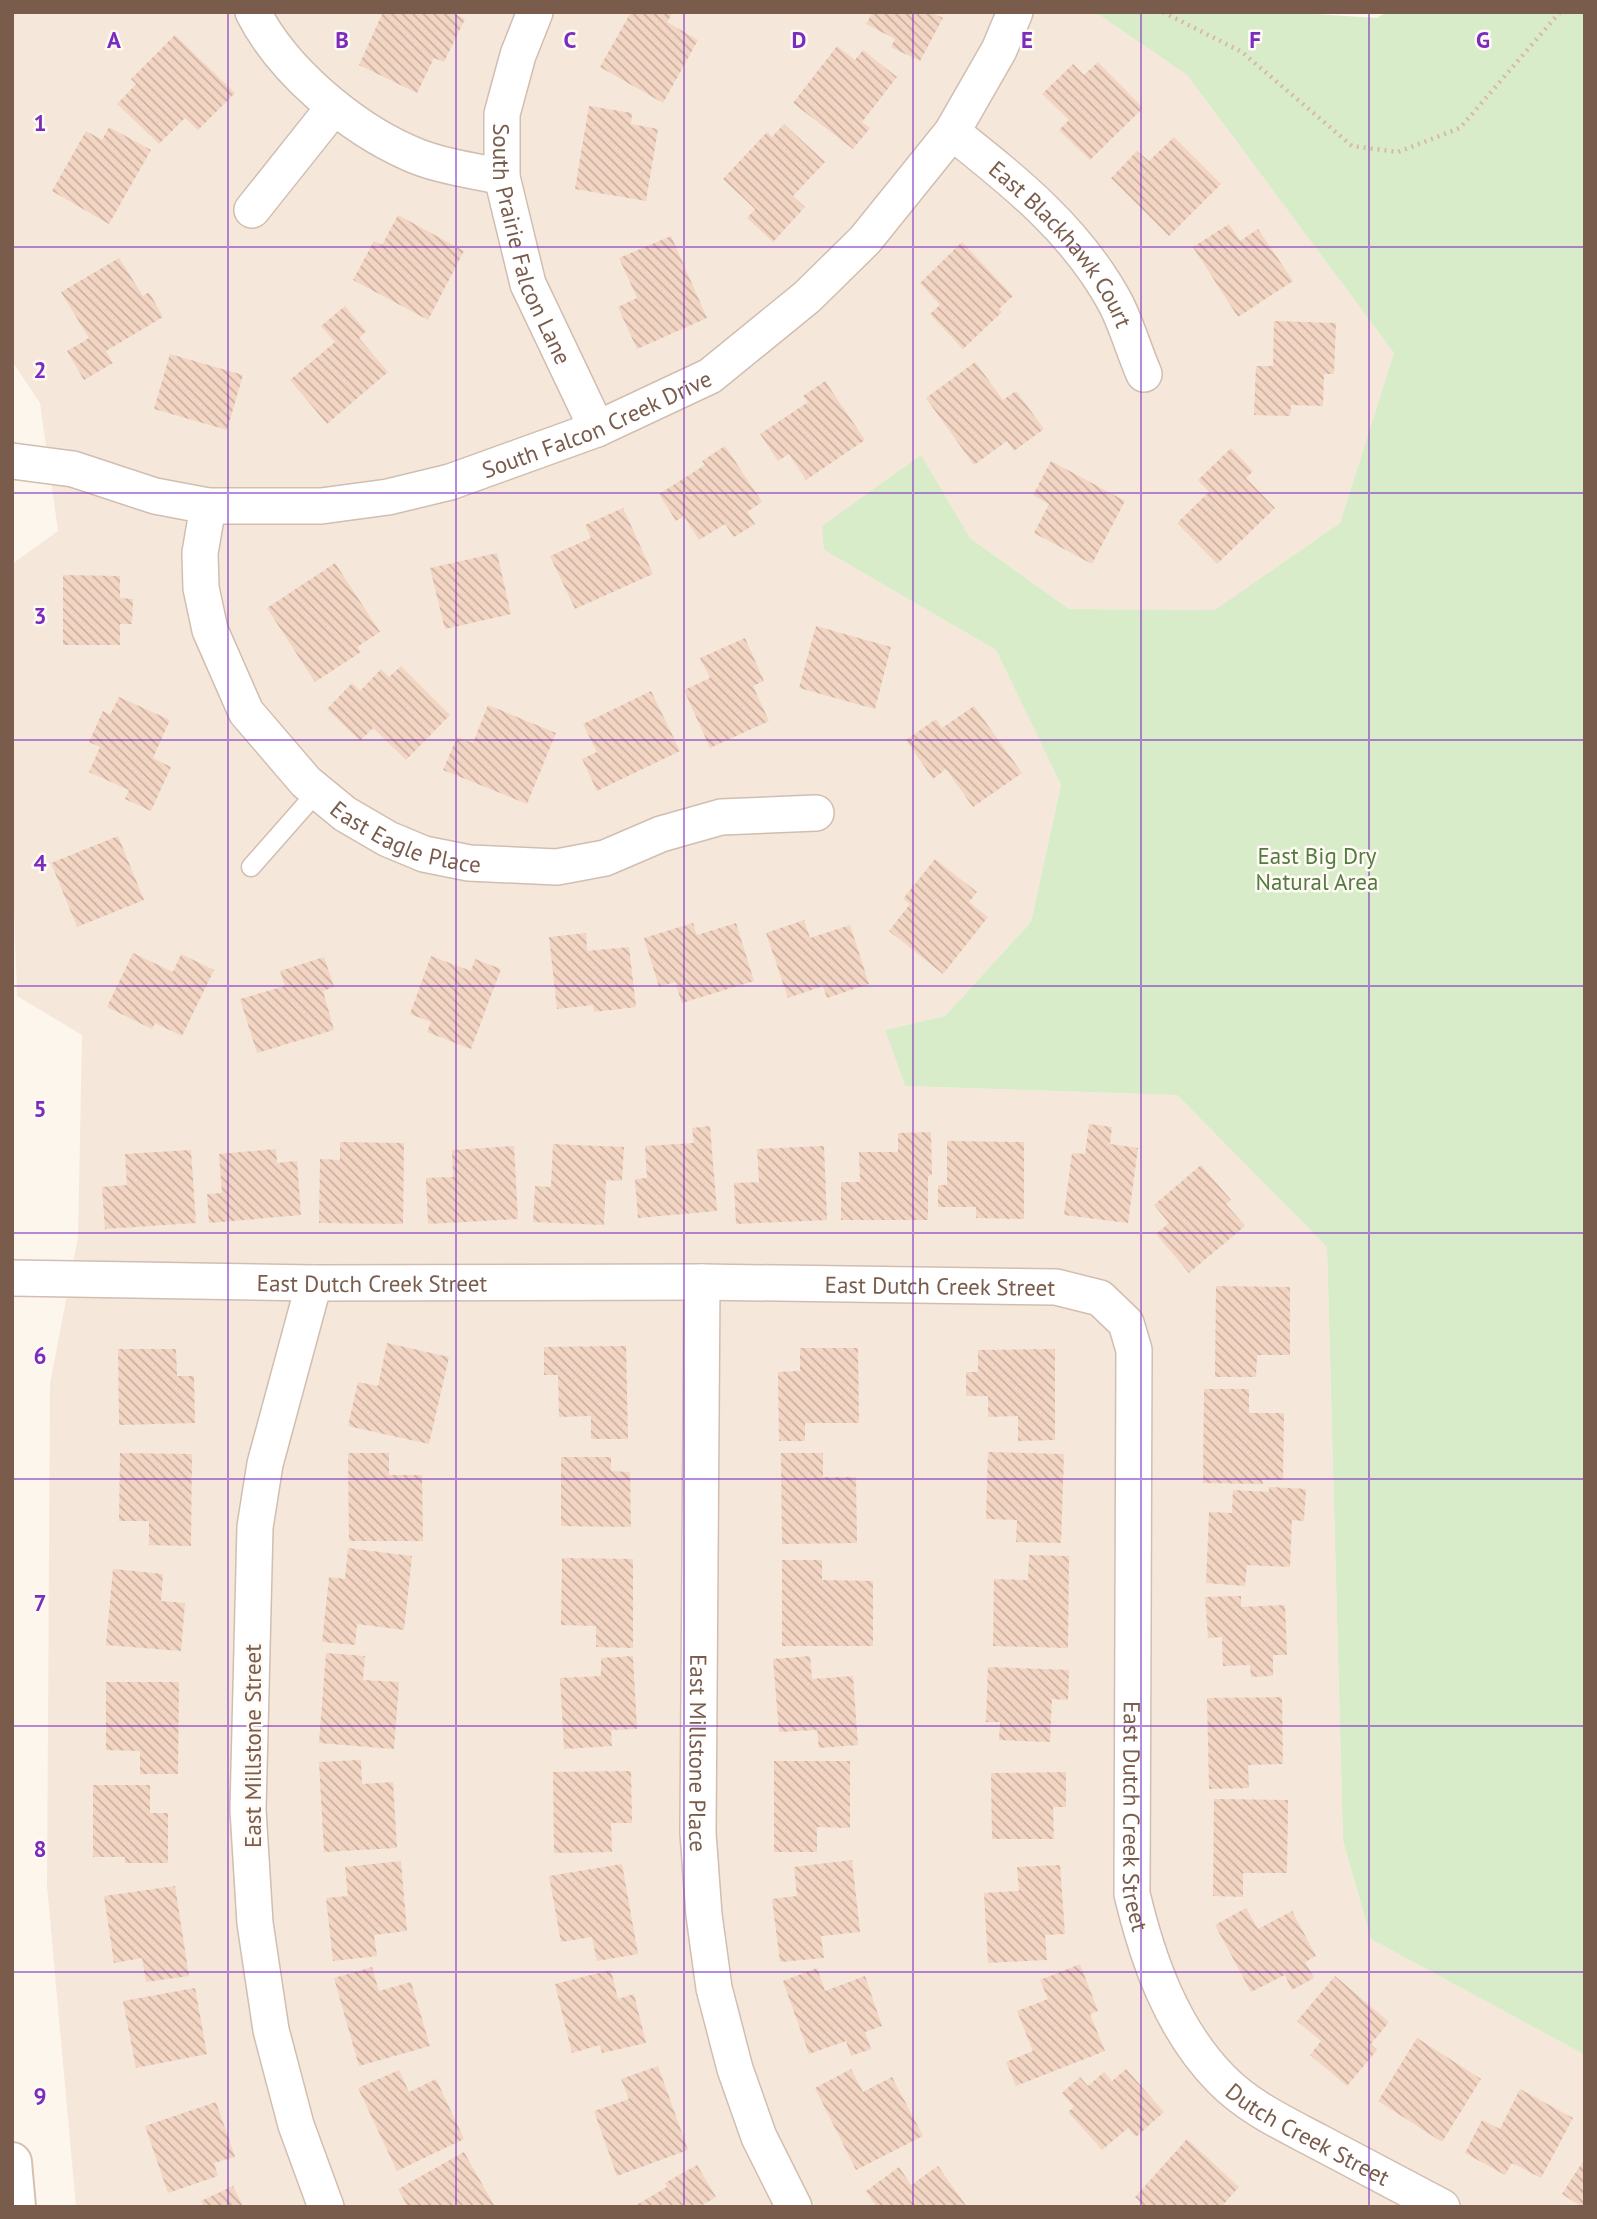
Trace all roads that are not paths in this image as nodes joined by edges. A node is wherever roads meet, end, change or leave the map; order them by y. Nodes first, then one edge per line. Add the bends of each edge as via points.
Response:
1 (253, 12) edge
2 (536, 12) edge
3 (1015, 12) edge
4 (334, 107) junction
5 (951, 132) junction
6 (502, 177) junction
7 (252, 210) dead end
8 (1144, 374) dead end
9 (597, 429) junction
10 (12, 461) edge
11 (208, 506) junction
12 (317, 792) junction
13 (816, 813) dead end
14 (251, 867) dead end
15 (12, 1278) edge
16 (702, 1282) junction
17 (314, 1283) junction
18 (1190, 2040) joint
19 (12, 2162) edge
20 (16, 2207) edge
21 (326, 2207) edge
22 (794, 2207) edge
23 (1442, 2207) edge

1 - 4 street via 292,68
2 - 6 street, South Prairie Falcon Lane via 502,114
3 - 5 street, South Falcon Creek Drive via 999,50
4 - 6 street via 411,155
4 - 7 street
5 - 8 street, East Blackhawk Court via 1055,219 1116,305
5 - 9 street, South Falcon Creek Drive via 865,240 807,297 710,376
6 - 9 street, South Prairie Falcon Lane via 528,284
9 - 11 street, South Falcon Creek Drive via 450,482 388,496 321,506
10 - 11 street, South Falcon Creek Drive via 74,469 155,496
11 - 12 street, East Eagle Place via 200,553 201,588 210,630 246,712
12 - 13 street, East Eagle Place via 388,839 424,854 469,863 557,867 605,858 661,834 721,817
12 - 14 lane
15 - 17 street, East Dutch Creek Street
16 - 17 street, East Dutch Creek Street
16 - 18 street, East Dutch Creek Street via 1056,1287 1100,1298 1126,1323 1134,1350 1132,1894 1144,1944
16 - 22 street, East Millstone Place via 698,1833 704,1916 714,1988 735,2069 760,2137
17 - 21 street, East Millstone Street via 265,1464 255,1527 248,1810 255,1923 271,2030 296,2125
18 - 23 street, Dutch Creek Street via 1221,2080 1260,2111
19 - 20 main road

